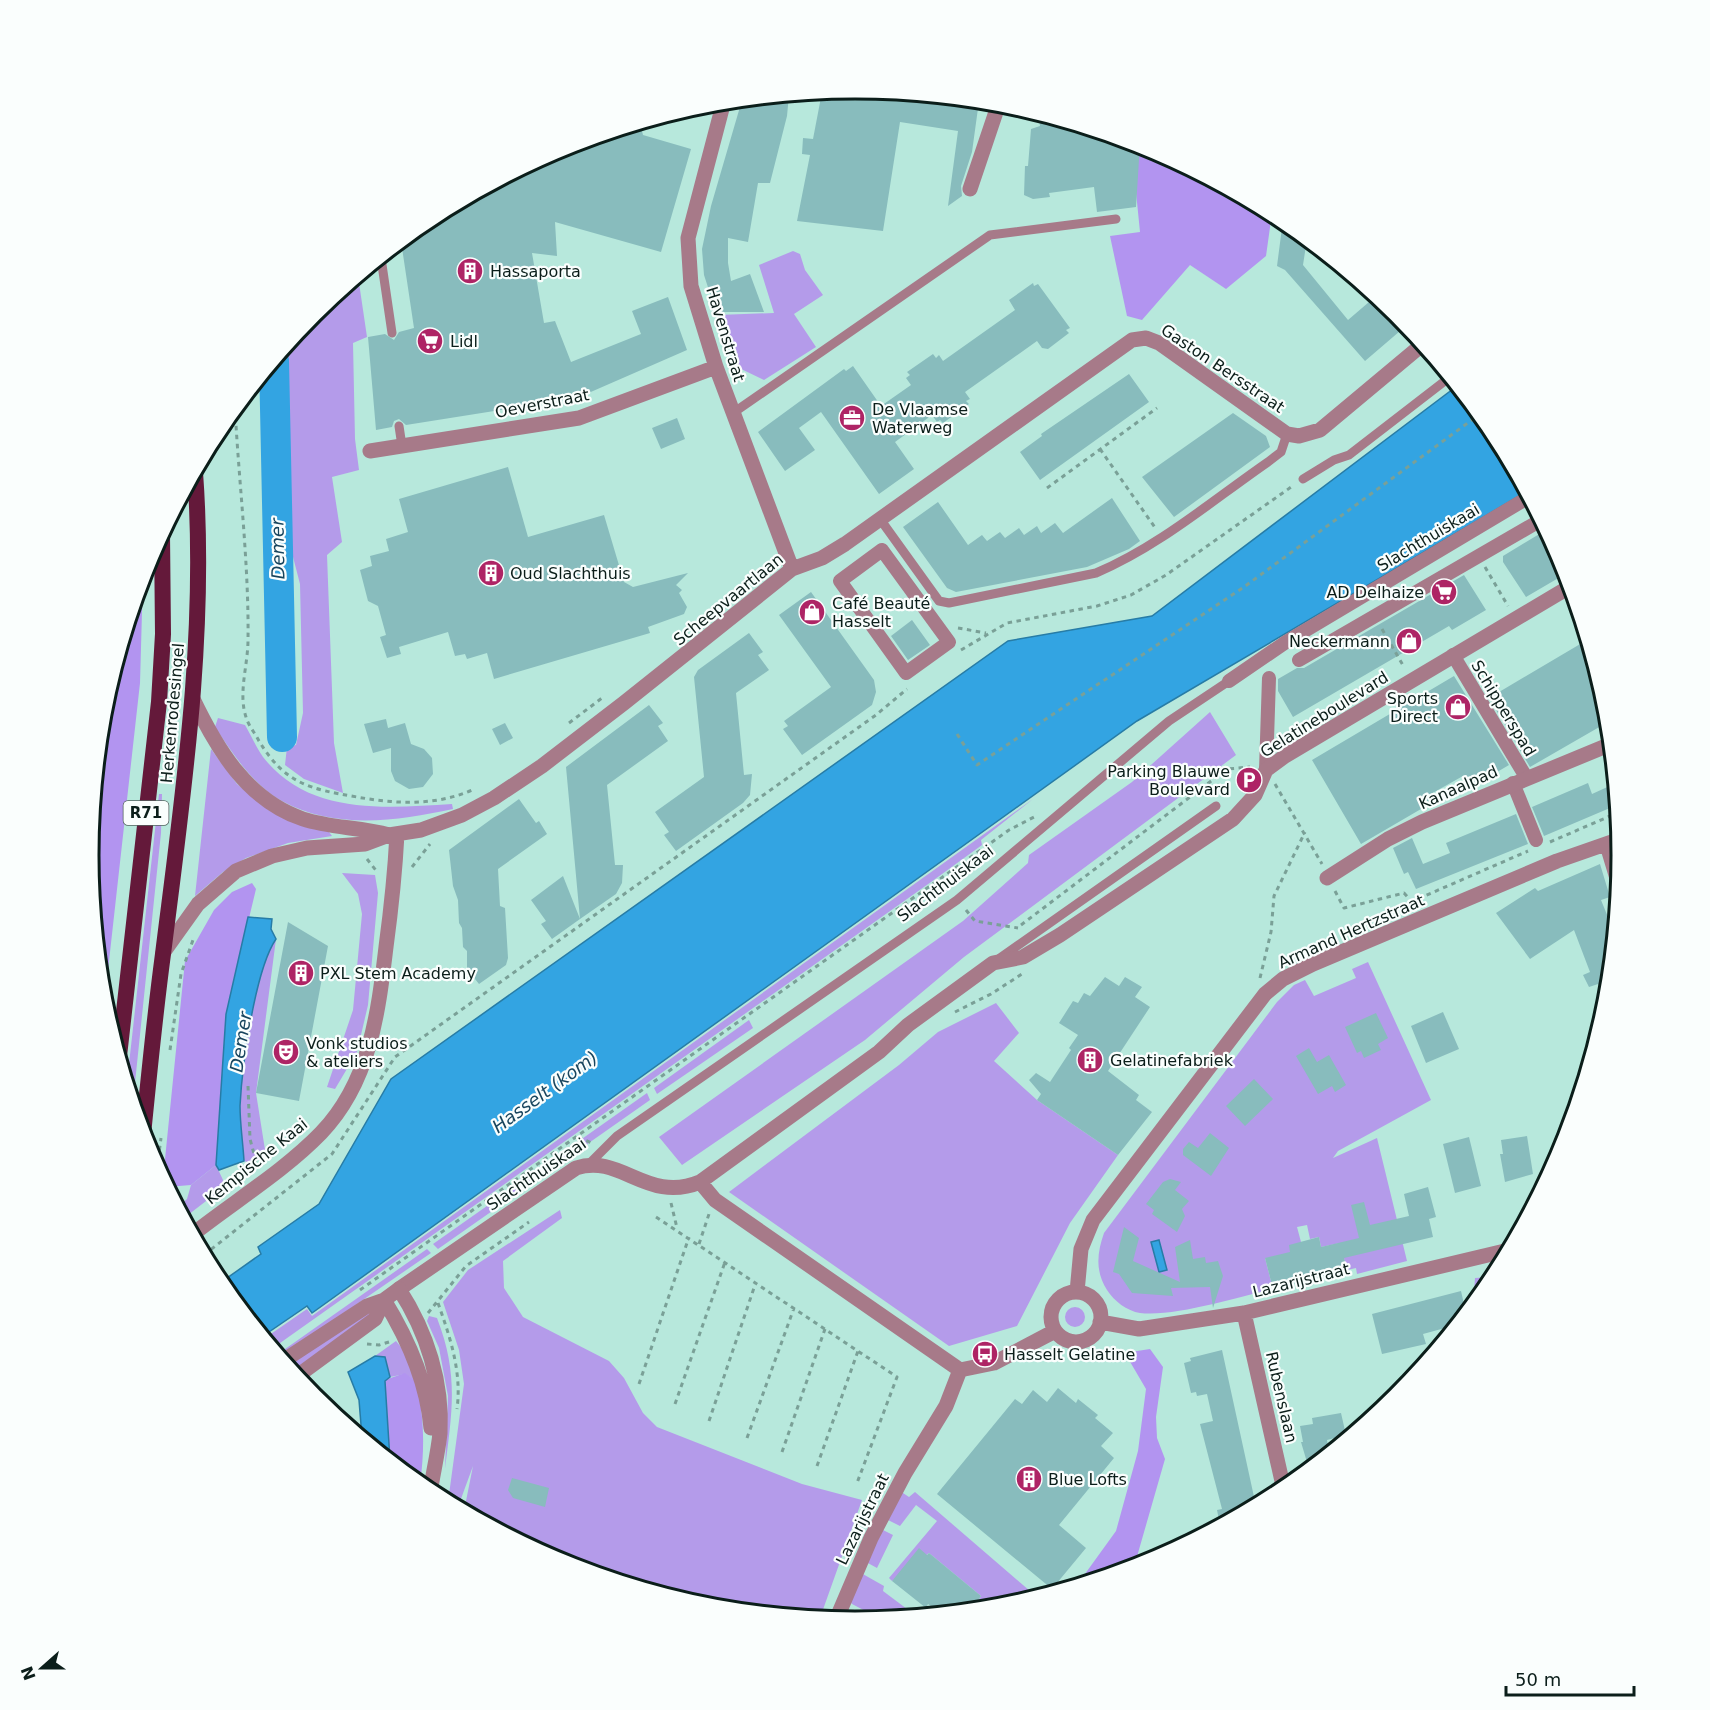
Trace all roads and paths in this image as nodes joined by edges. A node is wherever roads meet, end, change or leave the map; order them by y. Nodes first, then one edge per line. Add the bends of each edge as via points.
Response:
1 (721, 112) edge
2 (996, 113) edge
3 (970, 189) dead end
4 (1116, 219) dead end
5 (382, 266) edge
6 (392, 333) dead end
7 (1140, 338) joint
8 (1416, 350) edge
9 (716, 368) junction
10 (1444, 382) edge
11 (1157, 408) dead end
12 (733, 413) junction
13 (1473, 419) edge
14 (236, 421) edge
15 (399, 426) dead end
16 (1287, 434) junction
17 (402, 446) junction
18 (1100, 448) junction
19 (370, 451) dead end
20 (1303, 479) joint
21 (195, 486) edge
22 (1047, 488) dead end
23 (1522, 501) edge
24 (880, 519) junction
25 (1534, 524) edge
26 (1161, 536) junction
27 (163, 552) edge
28 (161, 558) edge
29 (164, 568) junction
30 (792, 569) junction
31 (1486, 569) dead end
32 (1563, 591) edge
33 (1502, 596) dead end
34 (1377, 621) dead end
35 (936, 624) junction
36 (986, 633) junction
37 (958, 652) dead end
38 (1397, 656) dead end
39 (1453, 656) junction
40 (1299, 660) dead end
41 (1269, 678) dead end
42 (1229, 681) joint
43 (913, 684) dead end
44 (193, 699) junction
45 (957, 734) dead end
46 (1603, 747) edge
47 (1266, 770) junction
48 (1519, 780) junction
49 (456, 797) dead end
50 (1216, 806) dead end
51 (1037, 815) dead end
52 (1609, 816) edge
53 (1305, 832) junction
54 (393, 835) junction
55 (439, 841) dead end
56 (1611, 843) edge
57 (1538, 844) junction
58 (366, 858) dead end
59 (1327, 878) junction
60 (394, 879) junction
61 (957, 900) junction
62 (1413, 902) junction
63 (1374, 918) dead end
64 (1018, 928) junction
65 (1010, 934) dead end
66 (194, 937) dead end
67 (163, 953) junction
68 (993, 963) junction
69 (1028, 970) dead end
70 (1265, 994) junction
71 (948, 1015) dead end
72 (121, 1035) edge
73 (168, 1061) dead end
74 (248, 1086) dead end
75 (145, 1114) edge
76 (266, 1158) dead end
77 (590, 1164) junction
78 (257, 1165) junction
79 (249, 1172) dead end
80 (700, 1182) junction
81 (712, 1196) junction
82 (671, 1203) dead end
83 (228, 1208) junction
84 (656, 1217) dead end
85 (530, 1221) dead end
86 (241, 1226) junction
87 (677, 1229) junction
88 (198, 1230) edge
89 (689, 1237) junction
90 (427, 1242) dead end
91 (699, 1244) junction
92 (210, 1250) edge
93 (1498, 1253) edge
94 (725, 1262) junction
95 (756, 1282) junction
96 (399, 1289) junction
97 (1077, 1292) junction
98 (384, 1300) junction
99 (438, 1303) junction
100 (794, 1308) junction
101 (1244, 1312) junction
102 (417, 1321) junction
103 (1100, 1322) junction
104 (825, 1329) junction
105 (1055, 1331) junction
106 (402, 1332) junction
107 (359, 1346) dead end
108 (858, 1351) junction
109 (290, 1356) edge
110 (960, 1370) junction
111 (303, 1371) edge
112 (639, 1384) dead end
113 (675, 1404) dead end
114 (457, 1410) dead end
115 (709, 1421) dead end
116 (747, 1438) dead end
117 (782, 1452) dead end
118 (434, 1461) junction
119 (817, 1466) dead end
120 (1282, 1479) edge
121 (431, 1481) edge
122 (857, 1483) dead end
123 (840, 1610) edge

1 - 9 street, Havenstraat via 688,238 692,285
2 - 3 street
4 - 12 lane via 990,235
5 - 6 lane
7 - 16 street, Gaston Bersstraat via 1160,343
7 - 24 street, Scheepvaartlaan via 1126,343
8 - 16 street, Gaston Bersstraat via 1320,430 1299,436
9 - 12 street, Havenstraat
9 - 17 street, Oeverstraat via 579,418
10 - 20 lane via 1349,455
11 - 18 path
12 - 30 street, Havenstraat
13 - 45 path via 1244,587 977,765
14 - 49 path via 249,641 246,717 271,760 312,789 387,803
15 - 17 lane
16 - 26 lane via 1281,452
17 - 19 street, Oeverstraat
18 - 22 path
18 - 26 path
20 - 36 path via 1131,595 1097,606 1007,623
21 - 44 highway, Herkenrodesingel / R71 via 198,604
23 - 42 street, Slachthuiskaai via 1286,642
24 - 26 lane via 939,601 949,603 1096,573
24 - 30 street, Scheepvaartlaan via 822,558
25 - 40 street
27 - 29 highway, Herkenrodesingel / R71
28 - 29 highway
29 - 72 highway, Herkenrodesingel / R71 via 159,702
30 - 54 street, Scheepvaartlaan via 542,766 462,815
31 - 33 path
32 - 39 street, Gelatineboulevard
34 - 38 path
35 - 35 street via 949,642 906,673 840,580 882,550
35 - 36 path
36 - 37 path
39 - 47 street, Gelatineboulevard
39 - 48 street, Schipperspad
41 - 47 street
42 - 61 lane, Slachthuiskaai via 1169,721
43 - 86 path via 876,715 394,1057 332,1154
44 - 54 street via 208,731 235,770 271,804 303,819
44 - 67 highway, Herkenrodesingel / R71
46 - 48 street, Kanaalpad
47 - 53 path
47 - 64 path via 1227,769
47 - 68 street, Gelatineboulevard via 1255,795 1233,819 1062,934 1023,957
48 - 57 street, Schipperspad
48 - 59 street, Kanaalpad via 1388,839
50 - 68 lane
51 - 90 path via 1009,830
52 - 57 path
53 - 59 path
53 - 70 path via 1274,896 1271,932 1259,976
54 - 60 street, Kempische Kaai
54 - 67 street via 365,844 307,848 272,856 236,871 198,904
55 - 60 path via 418,856 406,878
56 - 70 street, Armand Hertzstraat via 1557,861 1313,964 1283,979
57 - 62 path
58 - 60 path via 383,880
59 - 62 path via 1344,908 1404,893
60 - 83 street, Kempische Kaai via 378,1017 365,1062 322,1132
61 - 64 path via 975,921
61 - 77 lane, Slachthuiskaai via 617,1136
62 - 63 path
64 - 65 path
66 - 73 path via 181,974
67 - 75 highway, Herkenrodesingel / R71
68 - 80 street via 908,1025 879,1052
69 - 71 path
70 - 97 street, Armand Hertzstraat via 1093,1220 1081,1250
74 - 78 path via 250,1139
76 - 78 path
77 - 80 street via 670,1190
77 - 96 street, Slachthuiskaai via 558,1178
78 - 79 path
80 - 81 street
81 - 91 path via 705,1203 710,1208
81 - 110 street
82 - 87 path
83 - 86 path
83 - 88 street, Kempische Kaai
84 - 87 path
85 - 99 path via 466,1266
86 - 92 path
87 - 89 path
89 - 91 path
89 - 112 path
91 - 94 path
93 - 101 street, Lazarijstraat
94 - 95 path
94 - 113 path
95 - 100 path
95 - 115 path
96 - 98 street, Slachthuiskaai
96 - 102 street
97 - 103 street via 1097,1303
97 - 105 street via 1065,1294 1055,1303 1051,1320
98 - 106 street
98 - 109 street, Slachthuiskaai via 367,1306
98 - 111 street, Slachthuiskaai via 375,1319
99 - 102 path
99 - 114 path via 452,1342 459,1389
100 - 104 path
100 - 116 path
101 - 103 street, Lazarijstraat via 1139,1329
101 - 120 street, Rubenslaan
102 - 118 street via 431,1358 439,1397 440,1435
103 - 105 street via 1092,1335 1079,1342 1066,1340
104 - 108 path
104 - 117 path
105 - 110 street via 994,1363
106 - 107 path via 385,1344
106 - 118 street via 426,1391
108 - 119 path
108 - 122 path via 897,1377
110 - 123 street, Lazarijstraat via 946,1406 871,1538
118 - 121 street

